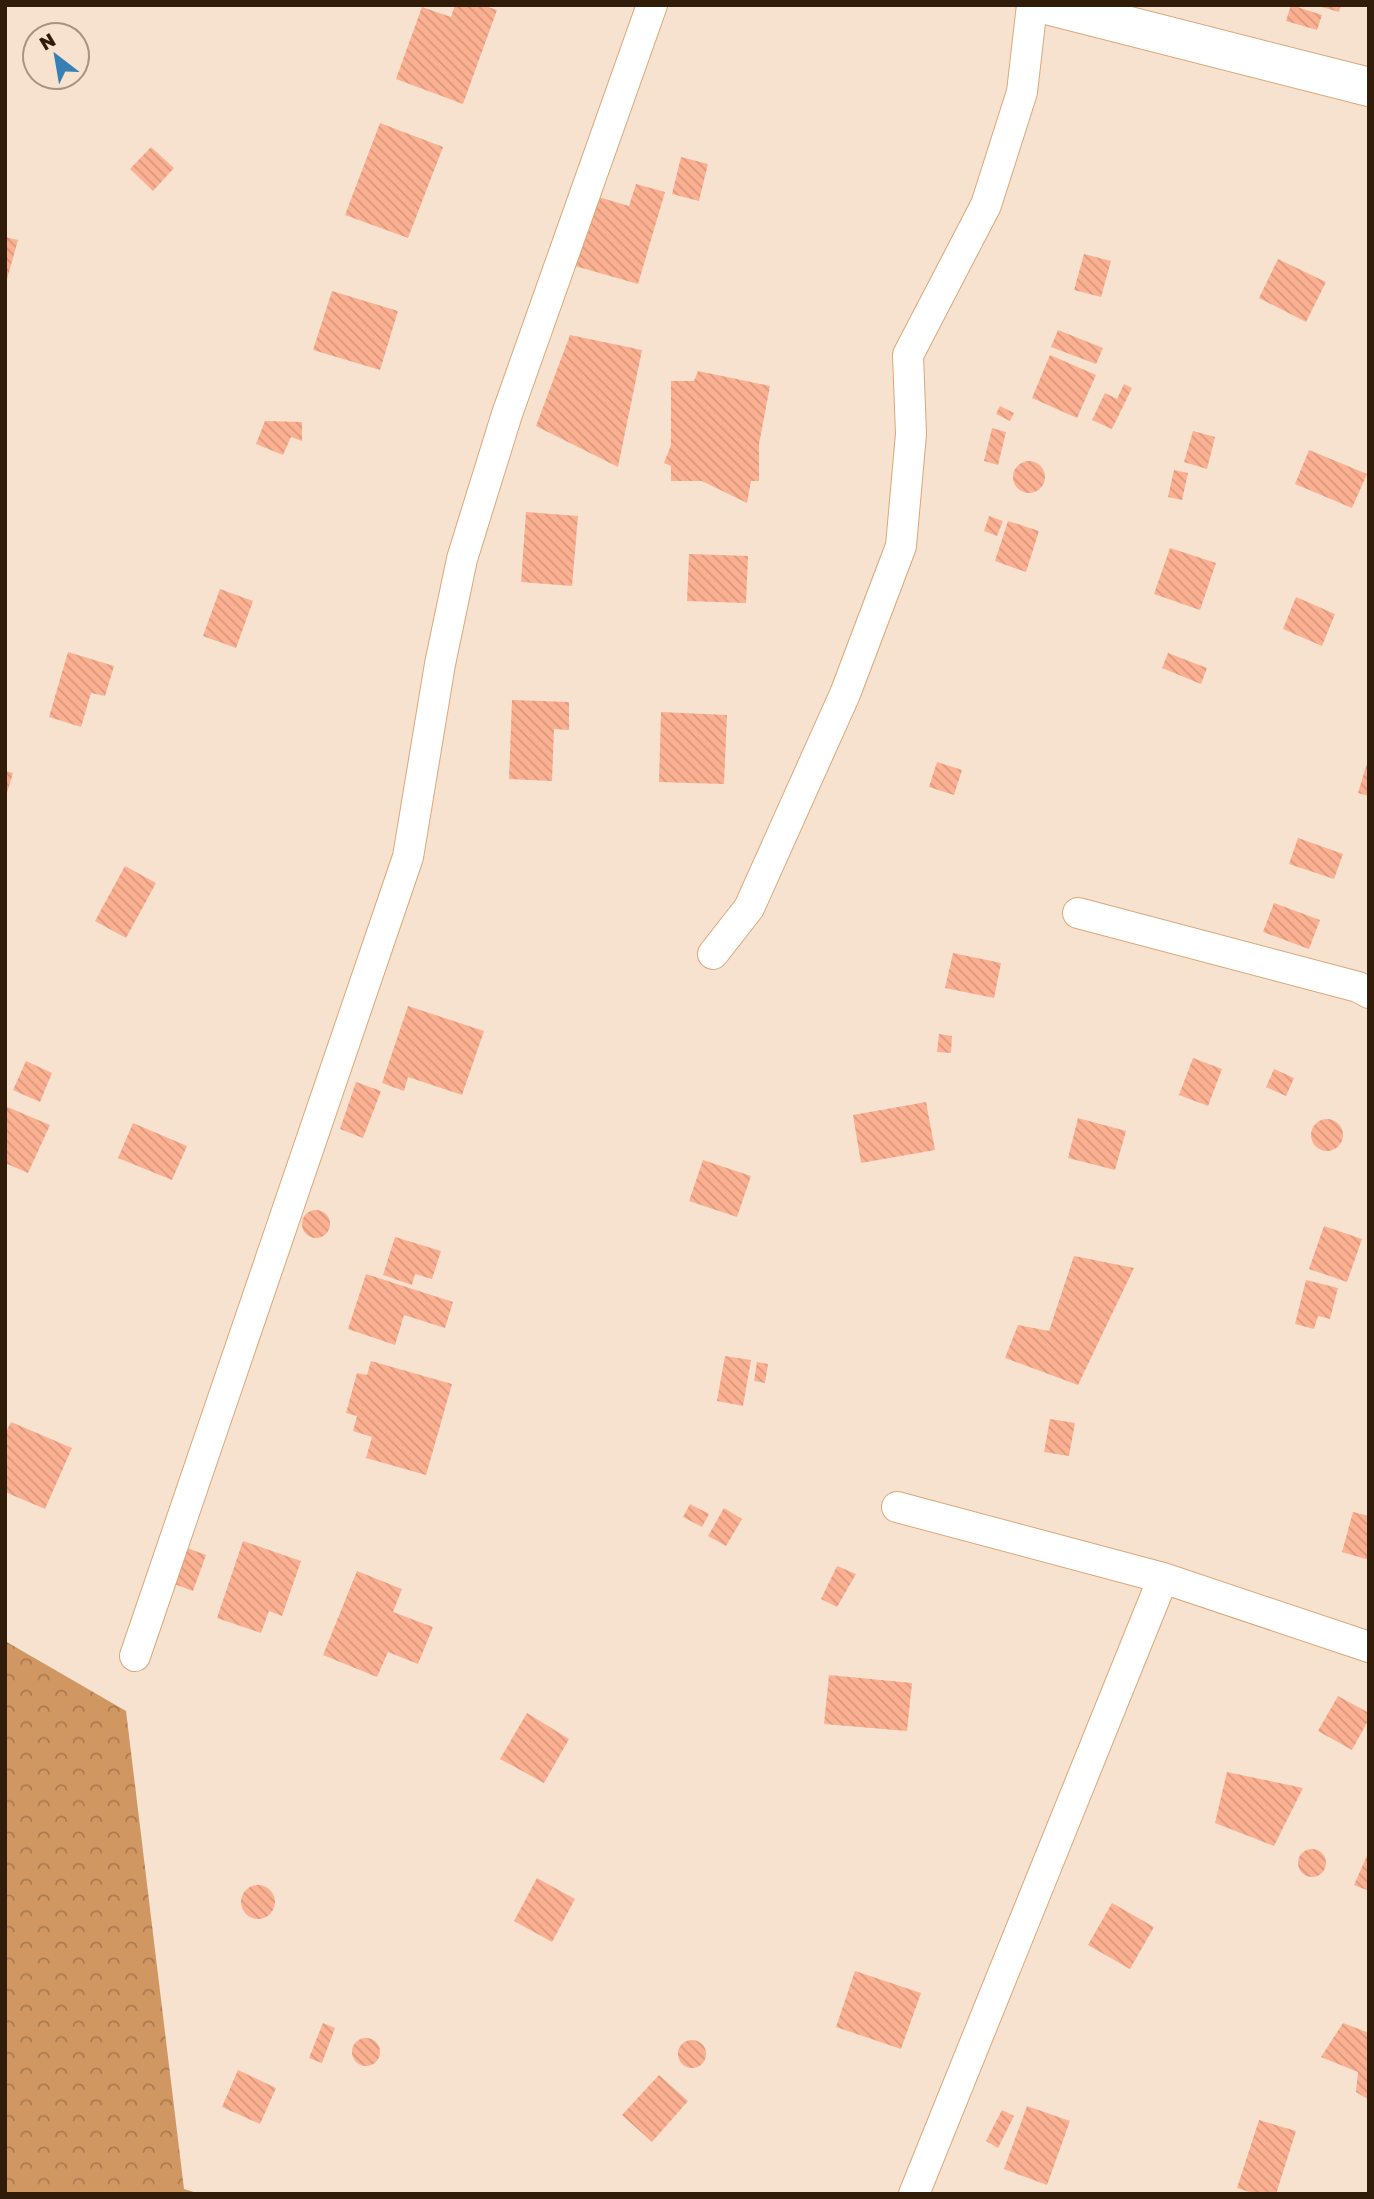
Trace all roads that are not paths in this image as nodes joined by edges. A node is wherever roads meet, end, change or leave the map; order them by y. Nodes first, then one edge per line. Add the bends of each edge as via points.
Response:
1 (652, 5) edge
2 (1032, 5) edge
3 (1047, 5) edge
4 (1369, 87) edge
5 (1078, 913) dead end
6 (713, 954) dead end
7 (1365, 988) edge
8 (897, 1507) dead end
9 (1163, 1578) junction
10 (1369, 1647) edge
11 (135, 1656) dead end
12 (914, 2194) edge

1 - 11 street via 507,414 462,559 408,857
2 - 6 street via 1022,92 986,205 908,355 911,433 901,545 845,694 750,908
3 - 4 main road
5 - 7 street
8 - 9 street
9 - 10 street
9 - 12 street

